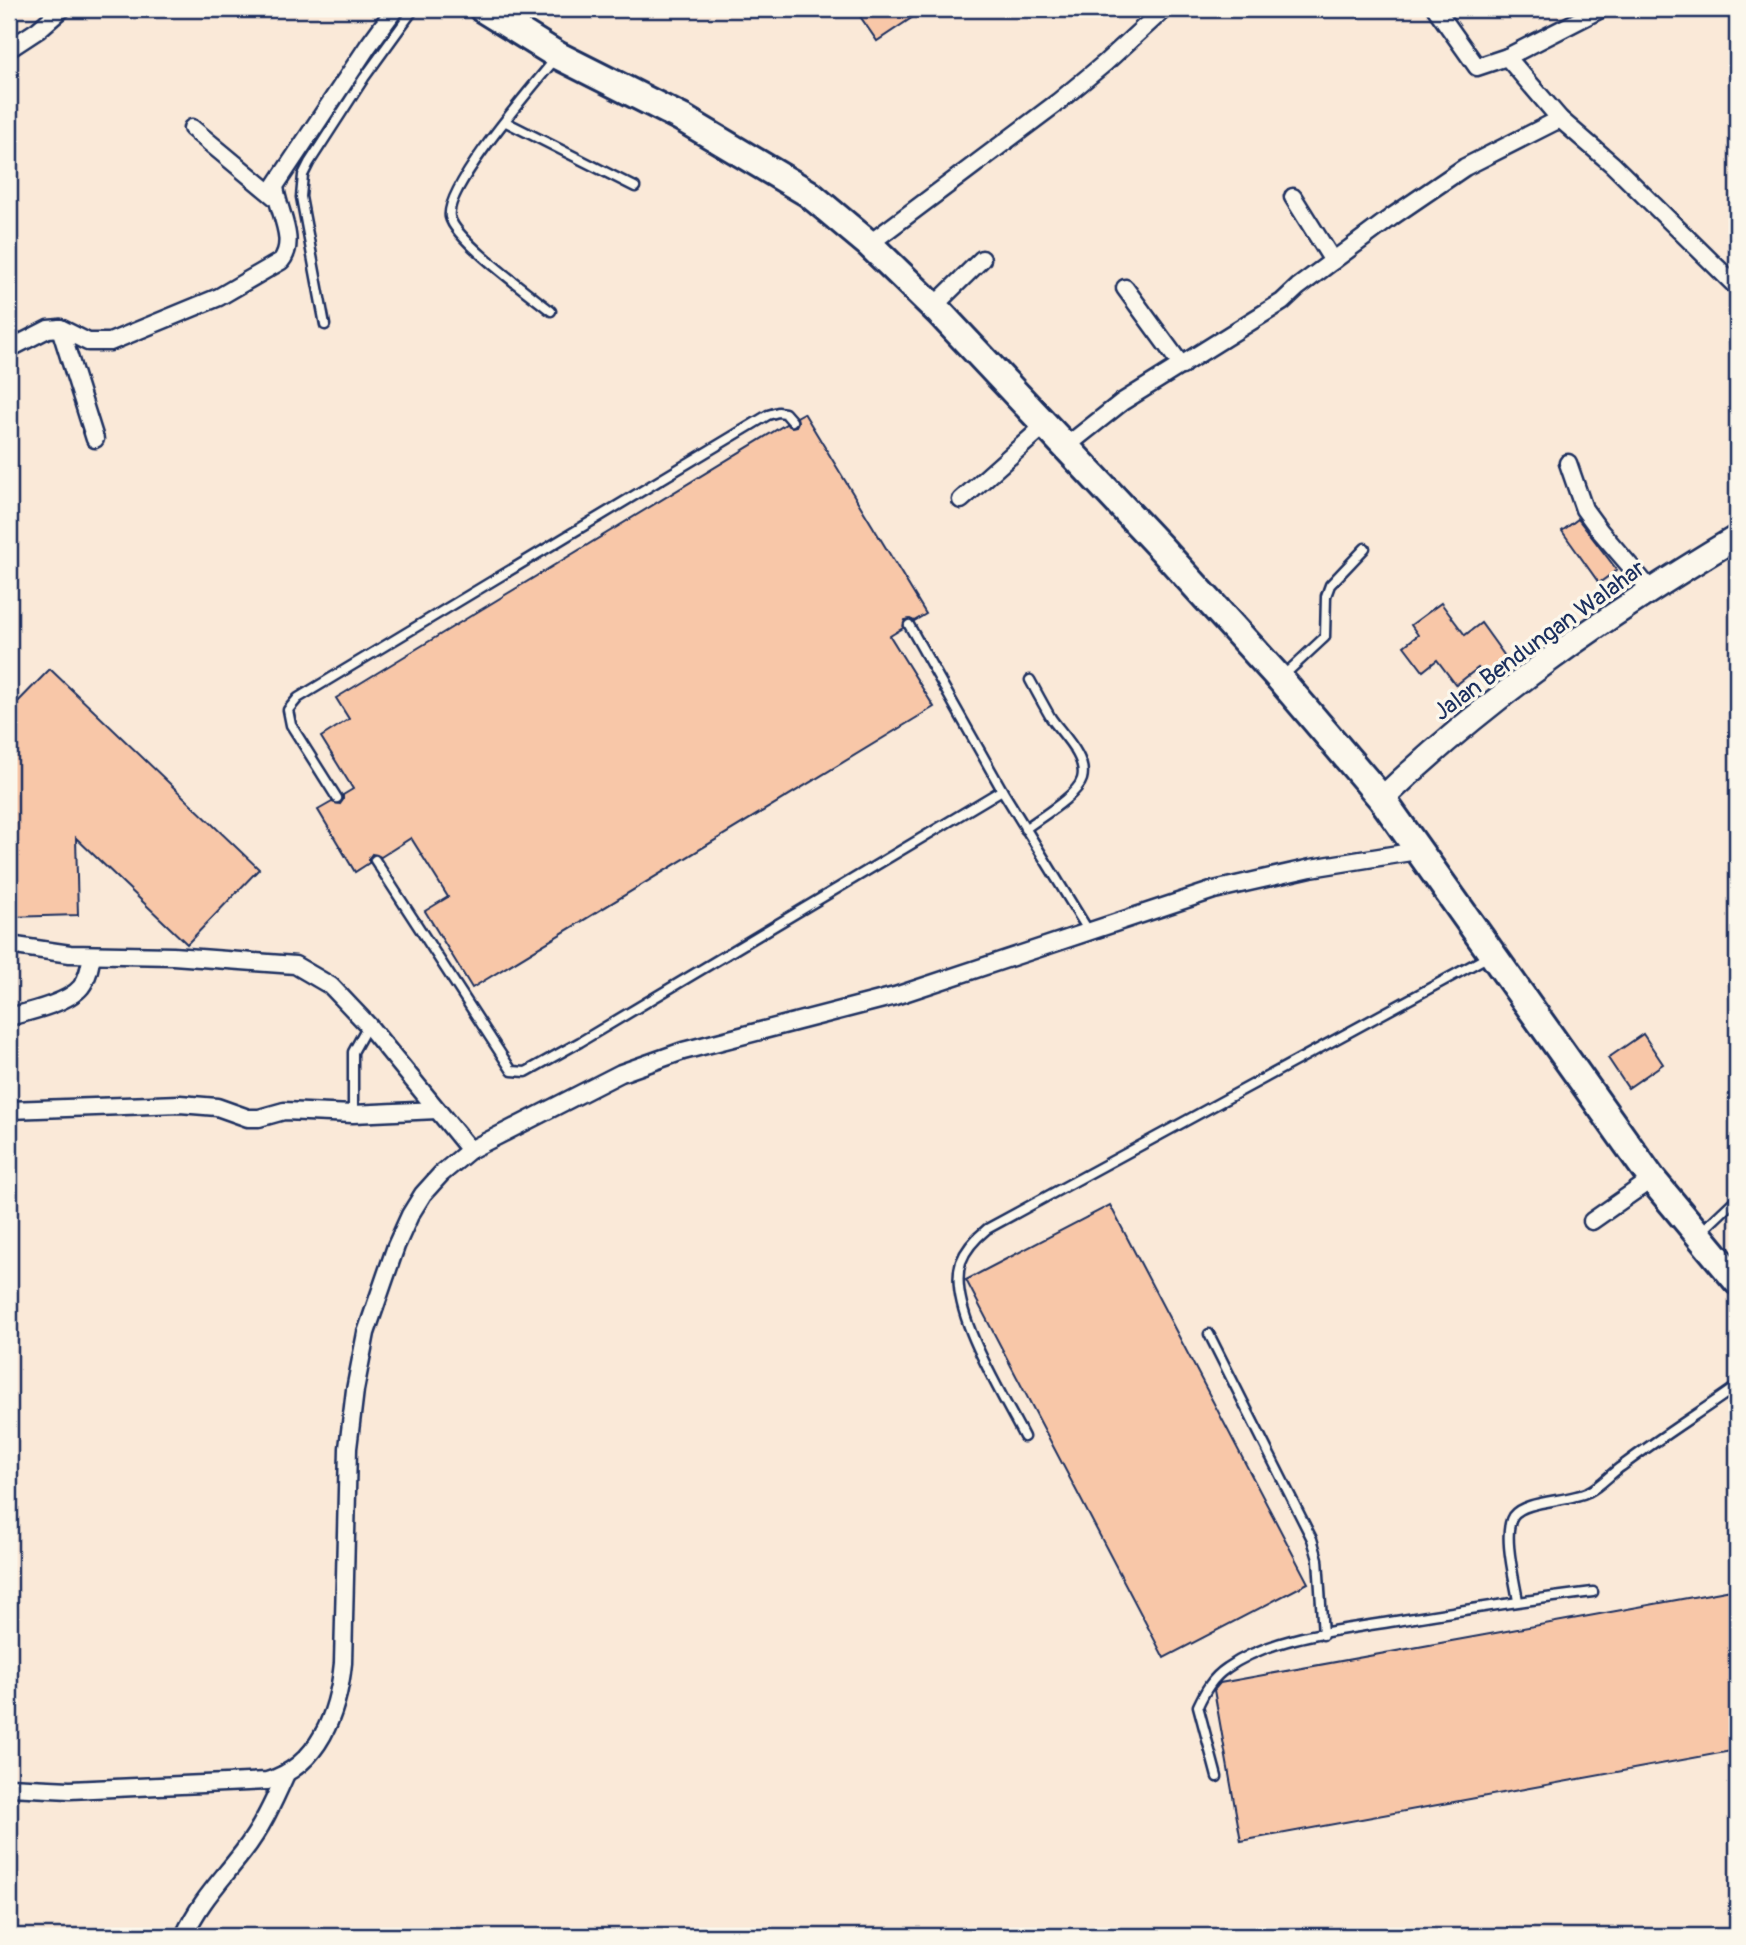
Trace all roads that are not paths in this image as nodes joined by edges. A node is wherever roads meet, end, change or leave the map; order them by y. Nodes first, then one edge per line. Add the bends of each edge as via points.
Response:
1 (62, 9) edge
2 (396, 9) edge
3 (414, 9) edge
4 (1164, 9) edge
5 (1436, 9) edge
6 (1601, 9) edge
7 (496, 12) edge
8 (9, 49) edge
9 (557, 55) junction
10 (1507, 57) junction
11 (1560, 119) junction
12 (506, 122) junction
13 (192, 128) dead end
14 (635, 187) dead end
15 (1293, 197) dead end
16 (276, 198) junction
17 (869, 244) junction
18 (982, 259) dead end
19 (1334, 261) junction
20 (1737, 287) edge
21 (1125, 288) dead end
22 (933, 307) junction
23 (551, 311) dead end
24 (325, 325) dead end
25 (60, 328) junction
26 (9, 349) edge
27 (1182, 366) junction
28 (792, 421) dead end
29 (1044, 426) junction
30 (95, 439) dead end
31 (1064, 448) junction
32 (1568, 463) dead end
33 (961, 500) dead end
34 (1737, 537) edge
35 (1365, 548) dead end
36 (1650, 589) junction
37 (909, 625) dead end
38 (1280, 678) junction
39 (1030, 680) dead end
40 (1002, 790) junction
41 (337, 798) dead end
42 (1382, 799) junction
43 (1025, 829) junction
44 (1417, 851) junction
45 (375, 860) dead end
46 (1088, 930) junction
47 (9, 945) edge
48 (92, 955) junction
49 (1492, 955) junction
50 (9, 1017) edge
51 (368, 1025) junction
52 (9, 1110) edge
53 (437, 1110) junction
54 (353, 1114) junction
55 (470, 1150) junction
56 (1652, 1179) junction
57 (1737, 1198) edge
58 (1592, 1221) dead end
59 (1698, 1235) junction
60 (1737, 1281) edge
61 (1209, 1334) dead end
62 (1737, 1386) edge
63 (1024, 1437) dead end
64 (1593, 1592) dead end
65 (1518, 1601) junction
66 (1323, 1635) junction
67 (285, 1776) junction
68 (1217, 1777) dead end
69 (9, 1787) edge
70 (184, 1936) edge

1 - 8 street
2 - 16 street via 282,173 275,186
3 - 24 lane via 303,175 301,197
4 - 17 street via 1105,64
5 - 10 street via 1477,67
6 - 10 street
7 - 9 main road
9 - 12 lane
9 - 17 main road via 682,118 783,177
10 - 11 street
11 - 19 street via 1465,167
11 - 20 street
12 - 14 lane
12 - 23 lane via 466,173 451,202 450,217 460,234
13 - 16 street
15 - 19 street
16 - 25 street via 288,253 266,271 219,297 110,342 88,342
17 - 22 main road
18 - 22 street
19 - 27 street via 1282,302
21 - 27 street
22 - 29 main road
25 - 26 street via 48,329
25 - 30 street
27 - 31 street via 1122,402
28 - 41 lane via 785,413 768,415 298,698 288,710 291,725
29 - 31 main road
29 - 33 street
31 - 38 main road
32 - 36 street via 1584,509
34 - 36 street, Jalan Bendungan Walahar
35 - 38 lane via 1330,585 1325,637
36 - 42 street, Jalan Bendungan Walahar via 1512,686
37 - 40 lane
38 - 42 main road
39 - 43 lane via 1073,748 1082,778 1062,802
40 - 43 lane
40 - 45 lane via 526,1072 512,1072
42 - 44 main road
43 - 46 lane
44 - 46 street via 1255,880
44 - 49 main road
46 - 55 street via 895,996 683,1051 621,1073
47 - 48 street
48 - 50 street via 80,989
48 - 51 street via 295,965 331,986
49 - 56 main road
49 - 63 lane via 987,1228 970,1244 957,1284 962,1309
51 - 53 street
51 - 54 lane via 353,1052
52 - 54 street via 180,1104 217,1107 248,1118 284,1111
53 - 54 street
53 - 55 street
55 - 67 street via 441,1174 410,1215 366,1334 348,1448 340,1690 328,1727
56 - 58 street
56 - 59 main road
57 - 59 lane
59 - 60 main road
61 - 66 lane via 1311,1539 1318,1559
62 - 65 lane via 1589,1491 1516,1512 1509,1525 1509,1542
64 - 65 lane
65 - 66 lane
66 - 68 lane via 1246,1657 1216,1676 1198,1706
67 - 69 street via 232,1784 70,1790
67 - 70 street via 256,1835 202,1901

